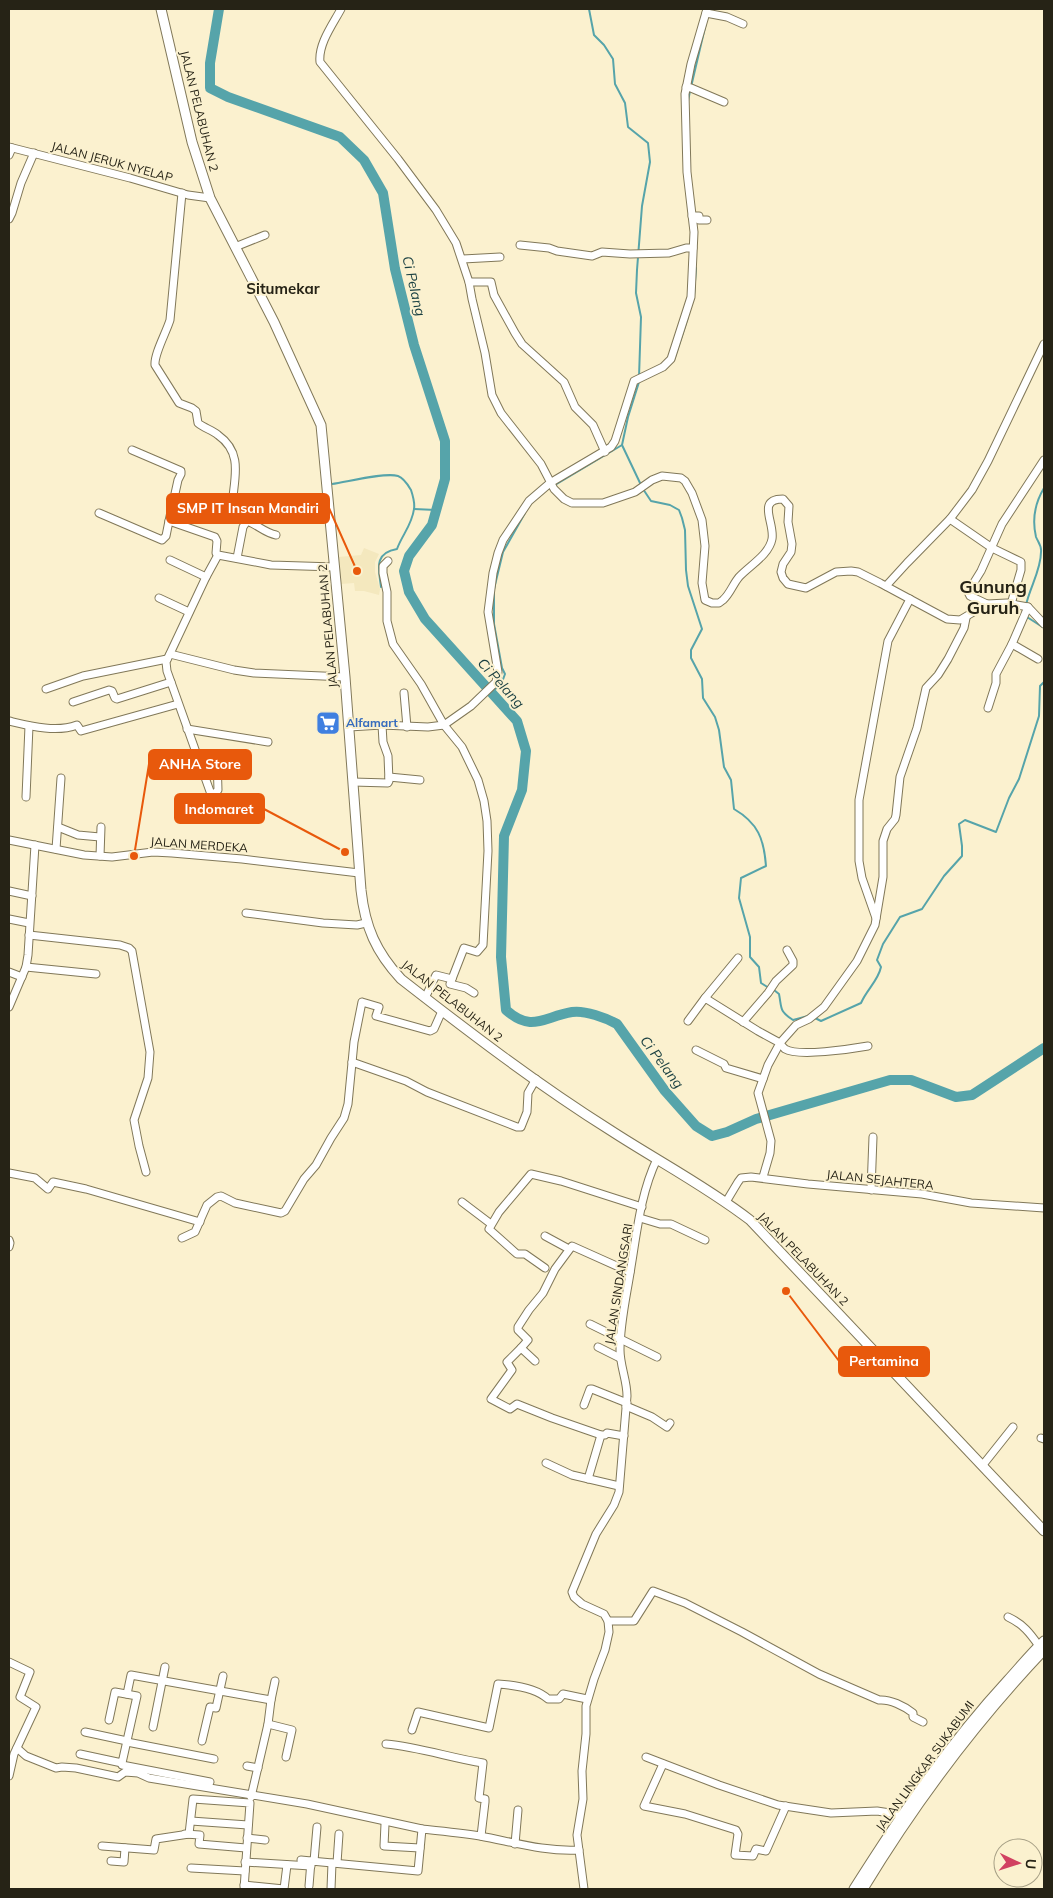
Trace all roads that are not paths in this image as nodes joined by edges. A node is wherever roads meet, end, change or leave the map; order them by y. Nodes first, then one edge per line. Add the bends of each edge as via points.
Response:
1 (161, 9) edge
2 (341, 9) edge
3 (707, 12) edge
4 (743, 24) dead end
5 (688, 87) junction
6 (724, 102) dead end
7 (10, 150) edge
8 (34, 153) junction
9 (182, 193) junction
10 (210, 198) junction
11 (694, 216) junction
12 (9, 218) edge
13 (707, 220) dead end
14 (265, 235) dead end
15 (520, 245) dead end
16 (235, 247) junction
17 (693, 248) junction
18 (500, 257) dead end
19 (463, 259) junction
20 (469, 282) junction
21 (1044, 344) edge
22 (1036, 361) junction
23 (1044, 364) edge
24 (132, 450) dead end
25 (606, 452) junction
26 (1044, 460) edge
27 (552, 485) junction
28 (99, 513) dead end
29 (950, 519) junction
30 (169, 521) junction
31 (247, 521) junction
32 (276, 535) dead end
33 (992, 548) junction
34 (218, 555) junction
35 (237, 558) junction
36 (170, 560) dead end
37 (388, 562) dead end
38 (335, 567) junction
39 (206, 577) junction
40 (886, 586) junction
41 (160, 598) dead end
42 (910, 599) junction
43 (987, 604) junction
44 (1011, 604) junction
45 (1028, 607) junction
46 (189, 612) junction
47 (966, 618) junction
48 (1044, 624) edge
49 (1012, 644) junction
50 (169, 656) junction
51 (1038, 659) dead end
52 (345, 676) junction
53 (171, 682) junction
54 (46, 689) dead end
55 (404, 693) dead end
56 (73, 702) dead end
57 (178, 704) junction
58 (988, 708) dead end
59 (9, 721) edge
60 (382, 725) junction
61 (444, 725) junction
62 (29, 726) junction
63 (349, 727) junction
64 (407, 727) junction
65 (187, 729) junction
66 (268, 742) dead end
67 (217, 759) dead end
68 (389, 777) junction
69 (61, 778) dead end
70 (420, 780) dead end
71 (353, 782) junction
72 (212, 796) junction
73 (26, 797) dead end
74 (217, 812) dead end
75 (58, 827) junction
76 (101, 827) dead end
77 (100, 837) junction
78 (9, 840) edge
79 (35, 844) junction
80 (56, 849) junction
81 (100, 856) junction
82 (359, 873) junction
83 (9, 891) edge
84 (32, 896) junction
85 (246, 913) dead end
86 (9, 919) edge
87 (877, 919) junction
88 (29, 923) junction
89 (366, 923) junction
90 (29, 935) junction
91 (787, 950) dead end
92 (738, 958) dead end
93 (26, 967) junction
94 (9, 972) edge
95 (96, 974) dead end
96 (22, 977) junction
97 (452, 979) junction
98 (474, 993) dead end
99 (425, 998) junction
100 (705, 998) junction
101 (9, 1007) edge
102 (442, 1011) junction
103 (688, 1021) dead end
104 (743, 1022) junction
105 (780, 1043) junction
106 (868, 1046) dead end
107 (696, 1050) dead end
108 (352, 1062) junction
109 (536, 1079) junction
110 (762, 1079) junction
111 (873, 1137) dead end
112 (657, 1159) junction
113 (9, 1172) edge
114 (146, 1172) dead end
115 (763, 1177) junction
116 (871, 1190) junction
117 (462, 1202) dead end
118 (726, 1202) junction
119 (642, 1207) junction
120 (1044, 1208) edge
121 (640, 1218) junction
122 (200, 1222) junction
123 (490, 1224) junction
124 (545, 1236) dead end
125 (182, 1238) dead end
126 (9, 1240) edge
127 (705, 1240) dead end
128 (9, 1247) edge
129 (569, 1250) junction
130 (545, 1268) dead end
131 (630, 1272) junction
132 (590, 1324) dead end
133 (621, 1339) junction
134 (598, 1347) dead end
135 (522, 1348) junction
136 (658, 1357) dead end
137 (620, 1358) junction
138 (535, 1361) dead end
139 (584, 1404) dead end
140 (626, 1405) junction
141 (670, 1423) dead end
142 (1012, 1427) dead end
143 (601, 1434) junction
144 (624, 1436) junction
145 (546, 1463) dead end
146 (982, 1466) junction
147 (588, 1480) junction
148 (620, 1486) junction
149 (1044, 1531) edge
150 (1008, 1617) dead end
151 (608, 1621) junction
152 (1043, 1646) edge
153 (9, 1662) edge
154 (165, 1667) dead end
155 (223, 1676) dead end
156 (162, 1681) junction
157 (275, 1681) dead end
158 (220, 1691) junction
159 (128, 1694) junction
160 (587, 1699) junction
161 (271, 1700) junction
162 (108, 1720) dead end
163 (923, 1722) dead end
164 (268, 1724) junction
165 (153, 1727) dead end
166 (412, 1730) dead end
167 (85, 1732) dead end
168 (202, 1741) dead end
169 (127, 1742) junction
170 (386, 1744) dead end
171 (17, 1748) junction
172 (80, 1754) dead end
173 (11, 1756) edge
174 (286, 1757) dead end
175 (646, 1757) dead end
176 (214, 1759) dead end
177 (122, 1763) junction
178 (664, 1764) junction
179 (247, 1766) dead end
180 (258, 1768) junction
181 (9, 1776) edge
182 (210, 1782) dead end
183 (242, 1788) dead end
184 (251, 1796) junction
185 (283, 1802) dead end
186 (786, 1806) junction
187 (518, 1810) dead end
188 (907, 1813) junction
189 (191, 1821) junction
190 (385, 1824) dead end
191 (248, 1825) junction
192 (317, 1827) dead end
193 (422, 1829) junction
194 (189, 1834) junction
195 (339, 1834) dead end
196 (481, 1836) junction
197 (247, 1838) junction
198 (265, 1840) dead end
199 (515, 1844) junction
200 (102, 1846) dead end
201 (125, 1848) junction
202 (246, 1848) junction
203 (420, 1848) junction
204 (579, 1850) junction
205 (301, 1860) dead end
206 (111, 1861) dead end
207 (246, 1862) junction
208 (312, 1863) junction
209 (335, 1863) junction
210 (287, 1865) junction
211 (191, 1868) dead end
212 (245, 1871) junction
213 (310, 1886) dead end
214 (244, 1887) edge
215 (331, 1889) edge
216 (584, 1889) edge
217 (854, 1889) edge
218 (863, 1889) edge

1 - 10 main road, JALAN PELABUHAN 2 via 192,142
2 - 19 street via 319,59 427,198
3 - 4 street
3 - 5 street
5 - 6 street
5 - 11 street
7 - 8 street, JALAN JERUK NYELAP
8 - 9 street, JALAN JERUK NYELAP
8 - 12 street
9 - 10 street, JALAN JERUK NYELAP
9 - 31 street via 170,320 155,365 179,403 194,410 198,423 218,435 233,450 237,470 232,508
10 - 16 main road, JALAN PELABUHAN 2
11 - 13 street
11 - 17 street via 697,232
14 - 16 street
15 - 17 street via 592,256 602,252 669,253
16 - 38 main road, JALAN PELABUHAN 2 via 321,425
17 - 25 street via 696,265 694,293 684,332 671,359 663,367 634,381 615,441
18 - 19 street
19 - 20 street
20 - 25 street via 491,282 494,295 522,344 564,382 575,407 593,425
20 - 27 street via 492,395 501,413 542,464
21 - 22 street
22 - 23 street
22 - 29 street via 988,461 972,490
24 - 30 street via 181,472
25 - 27 street
26 - 33 street via 1002,524
27 - 40 street via 568,501 595,504 635,492 662,476 685,481 702,520 705,546 702,591 709,602 724,600 740,576 770,546 772,532 768,510 770,502 776,499 783,499 789,506 792,544 781,572 788,584 806,588 844,570 858,572
27 - 61 street via 530,501 503,540 498,553 488,612 498,672 496,682 471,706
28 - 30 street via 162,540
29 - 33 street
29 - 40 street
30 - 34 street via 215,537
31 - 32 street
31 - 35 street
33 - 43 street via 968,593
33 - 44 street via 1022,563
34 - 35 street
34 - 39 street
35 - 38 street via 271,565
36 - 39 street
37 - 61 street via 383,566 383,573 387,621 393,644
38 - 52 main road, JALAN PELABUHAN 2
39 - 46 street
40 - 42 street
41 - 46 street
42 - 47 street via 946,619
42 - 87 street via 888,641 860,800 859,861
43 - 44 street
43 - 47 street
44 - 45 street
45 - 48 street
45 - 49 street
46 - 50 street
47 - 87 street via 948,659 926,688 917,728 900,777 895,819 883,841
49 - 51 street
49 - 58 street via 996,674
50 - 52 street via 254,673
50 - 53 street via 166,666
50 - 54 street via 83,676
52 - 63 main road, JALAN PELABUHAN 2
53 - 56 street via 117,699 109,690
53 - 57 street
55 - 64 street
57 - 62 street via 81,731 77,726 68,729
57 - 65 street
59 - 62 street
60 - 63 street
60 - 64 street
60 - 68 street
61 - 64 street
61 - 97 street via 462,747 478,780 487,831 483,945 477,952 464,948
62 - 73 street
63 - 71 main road, JALAN PELABUHAN 2
65 - 66 street
65 - 72 street
67 - 72 street via 218,790
68 - 70 street
68 - 71 street via 388,783
69 - 75 street
71 - 82 main road, JALAN PELABUHAN 2
72 - 74 street
75 - 77 street
75 - 80 street
76 - 77 street
77 - 81 street
78 - 79 street, JALAN MERDEKA
79 - 80 street, JALAN MERDEKA
79 - 84 street
80 - 81 street, JALAN MERDEKA
81 - 82 street, JALAN MERDEKA via 172,853
82 - 89 main road, JALAN PELABUHAN 2
83 - 84 street
84 - 88 street
85 - 89 street via 323,923
86 - 88 street
87 - 105 street via 857,961 824,1007 809,1020 796,1025
88 - 90 street
89 - 99 main road, JALAN PELABUHAN 2 via 389,965
90 - 93 street
90 - 114 street via 120,945 132,952 150,1052 148,1078 134,1120
91 - 104 street via 793,965
92 - 100 street
93 - 95 street
93 - 96 street
94 - 96 street
96 - 101 street
97 - 98 street via 450,984
97 - 99 street via 436,975
99 - 102 main road, JALAN PELABUHAN 2
100 - 103 street
100 - 104 street
102 - 108 street via 430,1031 376,1016 379,1007 362,1002
102 - 109 main road, JALAN PELABUHAN 2
104 - 105 street
105 - 106 street via 796,1052
105 - 110 street
107 - 110 street via 726,1068
108 - 109 street via 517,1128 521,1127 527,1112 528,1093
108 - 122 street via 344,1118 285,1212 235,1203 221,1196 207,1205
109 - 112 main road, JALAN PELABUHAN 2
110 - 115 street via 758,1093 772,1141
111 - 116 street
112 - 118 main road, JALAN PELABUHAN 2
112 - 119 street, JALAN SINDANGSARI via 650,1173
113 - 122 street via 35,1178 48,1189 53,1182 86,1189
115 - 116 street, JALAN SEJAHTERA
115 - 118 street, JALAN SEJAHTERA via 741,1178
116 - 120 street, JALAN SEJAHTERA via 922,1194 971,1203
117 - 123 street
118 - 146 main road, JALAN PELABUHAN 2 via 756,1226
119 - 121 street, JALAN SINDANGSARI
119 - 123 street via 533,1173
121 - 127 street via 671,1224
121 - 131 street, JALAN SINDANGSARI
122 - 125 street via 194,1232
123 - 130 street via 489,1229 517,1254 526,1254
124 - 129 street
126 - 128 street
129 - 131 street via 573,1247
129 - 135 street via 555,1269 544,1293 518,1327 528,1340
131 - 133 street, JALAN SINDANGSARI
132 - 133 street
133 - 136 street
133 - 137 street, JALAN SINDANGSARI
134 - 137 street
135 - 138 street
135 - 143 street via 507,1362 512,1370 491,1398 510,1409 517,1404 523,1405
137 - 140 street, JALAN SINDANGSARI via 626,1384
139 - 140 street via 592,1388
140 - 141 street via 668,1427
140 - 144 street, JALAN SINDANGSARI
142 - 146 street
143 - 144 street
143 - 147 street
144 - 148 street, JALAN SINDANGSARI
145 - 147 street
146 - 149 main road, JALAN PELABUHAN 2
147 - 148 street
148 - 151 street, JALAN SINDANGSARI via 616,1501 599,1528 572,1592 582,1604 604,1614
150 - 152 street via 1019,1622
151 - 160 street via 608,1638
151 - 163 street via 634,1621 651,1592 657,1592 742,1632 819,1674 905,1708
152 - 188 main road, JALAN LINGKAR SUKABUMI
153 - 171 street via 30,1672 20,1697 36,1707
154 - 156 street
155 - 158 street
156 - 158 street
156 - 159 street via 131,1675
156 - 165 street
157 - 161 street
158 - 161 street
158 - 168 street via 216,1708 210,1707
159 - 162 street via 114,1692
159 - 169 street via 137,1696
160 - 166 street via 563,1694 559,1699 548,1699 543,1694 498,1684 489,1728 418,1712
160 - 204 street via 583,1799 577,1835
161 - 164 street
164 - 174 street via 292,1730
164 - 180 street
167 - 169 street
169 - 176 street
169 - 177 street
170 - 196 street via 483,1763 479,1798 485,1802
171 - 173 street
171 - 184 street via 26,1756 59,1769 76,1768 118,1777 128,1772
172 - 177 street
173 - 181 street
175 - 178 street
177 - 182 street
178 - 186 street
178 - 186 street via 644,1806 685,1814 736,1830 735,1855 754,1856 756,1849 766,1851
179 - 180 street
180 - 184 street
183 - 184 street
184 - 185 street
184 - 189 street via 193,1799
184 - 191 street
184 - 193 street via 307,1804
186 - 188 street via 830,1813
187 - 199 street
188 - 217 main road, JALAN LINGKAR SUKABUMI
188 - 218 main road, JALAN LINGKAR SUKABUMI
189 - 191 street
189 - 194 street
190 - 203 street via 384,1846
191 - 197 street
192 - 208 street
193 - 196 street
193 - 203 street
194 - 201 street via 165,1833 165,1838 156,1839 154,1850
194 - 202 street via 200,1835 199,1844
195 - 209 street
196 - 199 street
197 - 198 street
197 - 202 street
199 - 204 street via 560,1851
200 - 201 street
201 - 206 street via 124,1862
202 - 207 street
203 - 209 street via 418,1871
204 - 216 street
205 - 208 street
207 - 210 street
207 - 212 street
208 - 209 street
208 - 210 street
208 - 213 street
209 - 215 street
210 - 214 street via 284,1889
211 - 212 street
212 - 214 street

